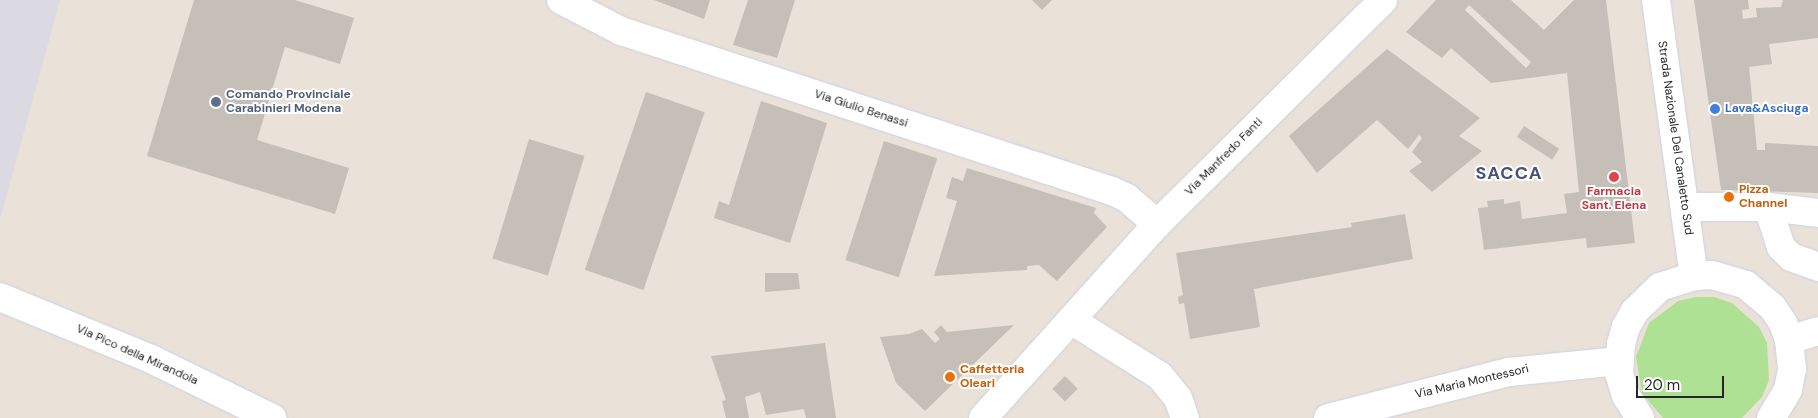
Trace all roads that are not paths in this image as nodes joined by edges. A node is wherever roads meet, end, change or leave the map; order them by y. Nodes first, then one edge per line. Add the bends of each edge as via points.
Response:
1 (560, 0) edge
2 (1383, 0) edge
3 (1656, 0) edge
4 (1768, 207) junction
5 (1685, 208) junction
6 (1818, 213) edge
7 (1157, 224) junction
8 (1818, 267) edge
9 (1694, 276) junction
10 (0, 298) edge
11 (1071, 320) junction
12 (1818, 331) edge
13 (1789, 340) junction
14 (1619, 361) junction
15 (272, 418) edge
16 (983, 418) edge
17 (1185, 418) edge
18 (1328, 418) edge
19 (1640, 418) edge
20 (1771, 418) edge

1 - 7 street, Via Giulio Benassi via 621,31 1112,191 1127,198
2 - 7 street, Via Manfredo Fanti
3 - 5 street, Strada Nazionale Del Canaletto Sud
4 - 5 street
4 - 6 street
4 - 8 street via 1781,247 1791,257
5 - 9 street, Strada Nazionale Del Canaletto Sud
7 - 11 street, Via Manfredo Fanti
9 - 13 street via 1729,278 1746,285 1773,308
9 - 14 street via 1660,287 1635,311 1626,327
10 - 15 street, Via Pico della Mirandola via 151,359
11 - 16 street, Via Manfredo Fanti
11 - 17 street via 1160,376 1178,398
12 - 13 street
13 - 20 street via 1792,369 1788,390
14 - 18 street, Via Maria Montessori via 1509,372
14 - 19 street via 1626,396

